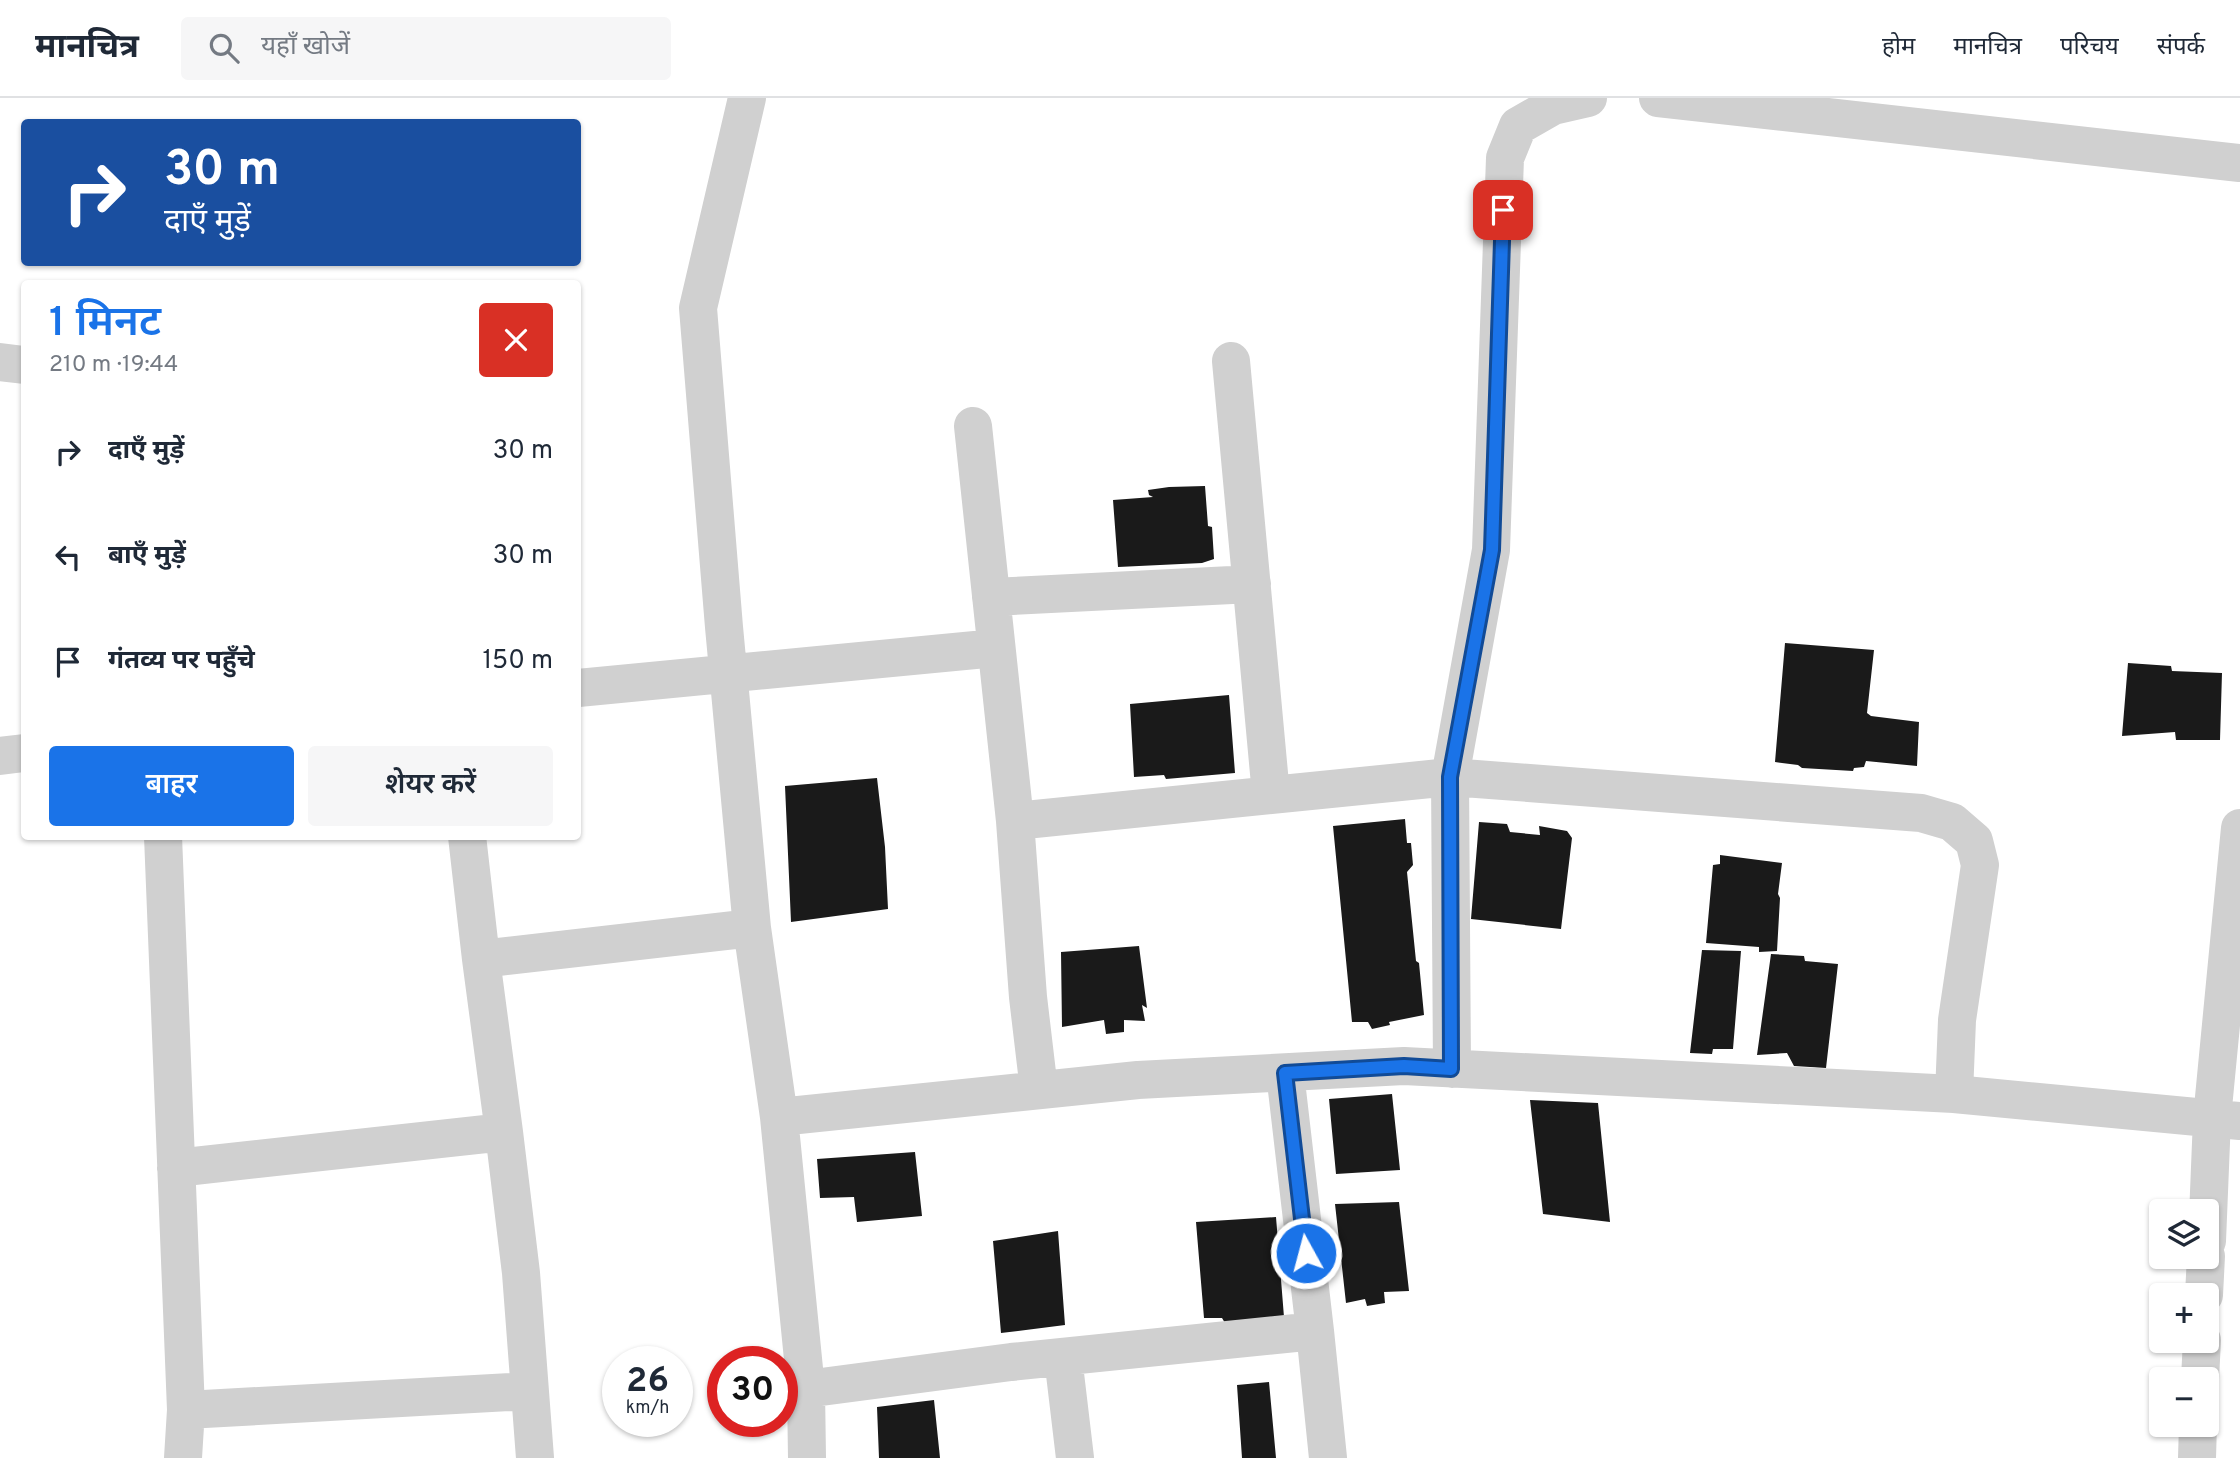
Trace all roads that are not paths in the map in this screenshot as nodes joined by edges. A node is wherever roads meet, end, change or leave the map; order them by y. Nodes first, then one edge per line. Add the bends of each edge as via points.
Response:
1 (747, 98) edge
2 (1588, 98) edge
3 (1658, 98) edge
4 (2240, 163) edge
5 (1231, 361) dead end
6 (0, 362) edge
7 (21, 365) edge
8 (973, 426) dead end
9 (1252, 584) junction
10 (991, 597) junction
11 (996, 648) junction
12 (728, 675) junction
13 (581, 688) edge
14 (21, 753) edge
15 (0, 756) edge
16 (1450, 777) junction
17 (1271, 795) junction
18 (1015, 821) junction
19 (2240, 828) edge
20 (163, 840) edge
21 (467, 840) edge
22 (752, 928) junction
23 (481, 959) junction
24 (1451, 1069) junction
25 (1285, 1073) junction
26 (1039, 1090) junction
27 (1954, 1094) junction
28 (779, 1117) junction
29 (2226, 1120) edge
30 (504, 1132) junction
31 (176, 1168) junction
32 (2214, 1199) edge
33 (1315, 1331) junction
34 (1063, 1357) junction
35 (806, 1389) junction
36 (529, 1391) junction
37 (186, 1410) junction
38 (2198, 1437) edge
39 (183, 1458) edge
40 (535, 1458) edge
41 (807, 1458) edge
42 (1075, 1458) edge
43 (1328, 1458) edge
44 (2197, 1458) edge

1 - 12 street via 698,308
2 - 16 street via 1553,106 1518,126 1505,158 1492,550
3 - 4 street
5 - 9 street
6 - 7 street
8 - 10 street
9 - 10 street
9 - 17 street
10 - 11 street
11 - 12 street
11 - 18 street
12 - 13 street
12 - 22 street
14 - 15 street
16 - 17 street
16 - 24 street
16 - 27 street via 1921,813 1952,822 1973,841 1980,865 1957,1020
17 - 18 street
18 - 26 street
19 - 29 street
20 - 31 street
21 - 23 street
22 - 23 street
22 - 28 street
23 - 30 street
24 - 25 street via 1404,1066
24 - 27 street
25 - 26 street
25 - 33 street
26 - 28 street
27 - 29 street
28 - 35 street
29 - 32 street
30 - 31 street
30 - 36 street
31 - 37 street
33 - 34 street
33 - 43 street
34 - 35 street
34 - 42 street
35 - 41 street
36 - 37 street
36 - 40 street
37 - 39 street
38 - 44 street

